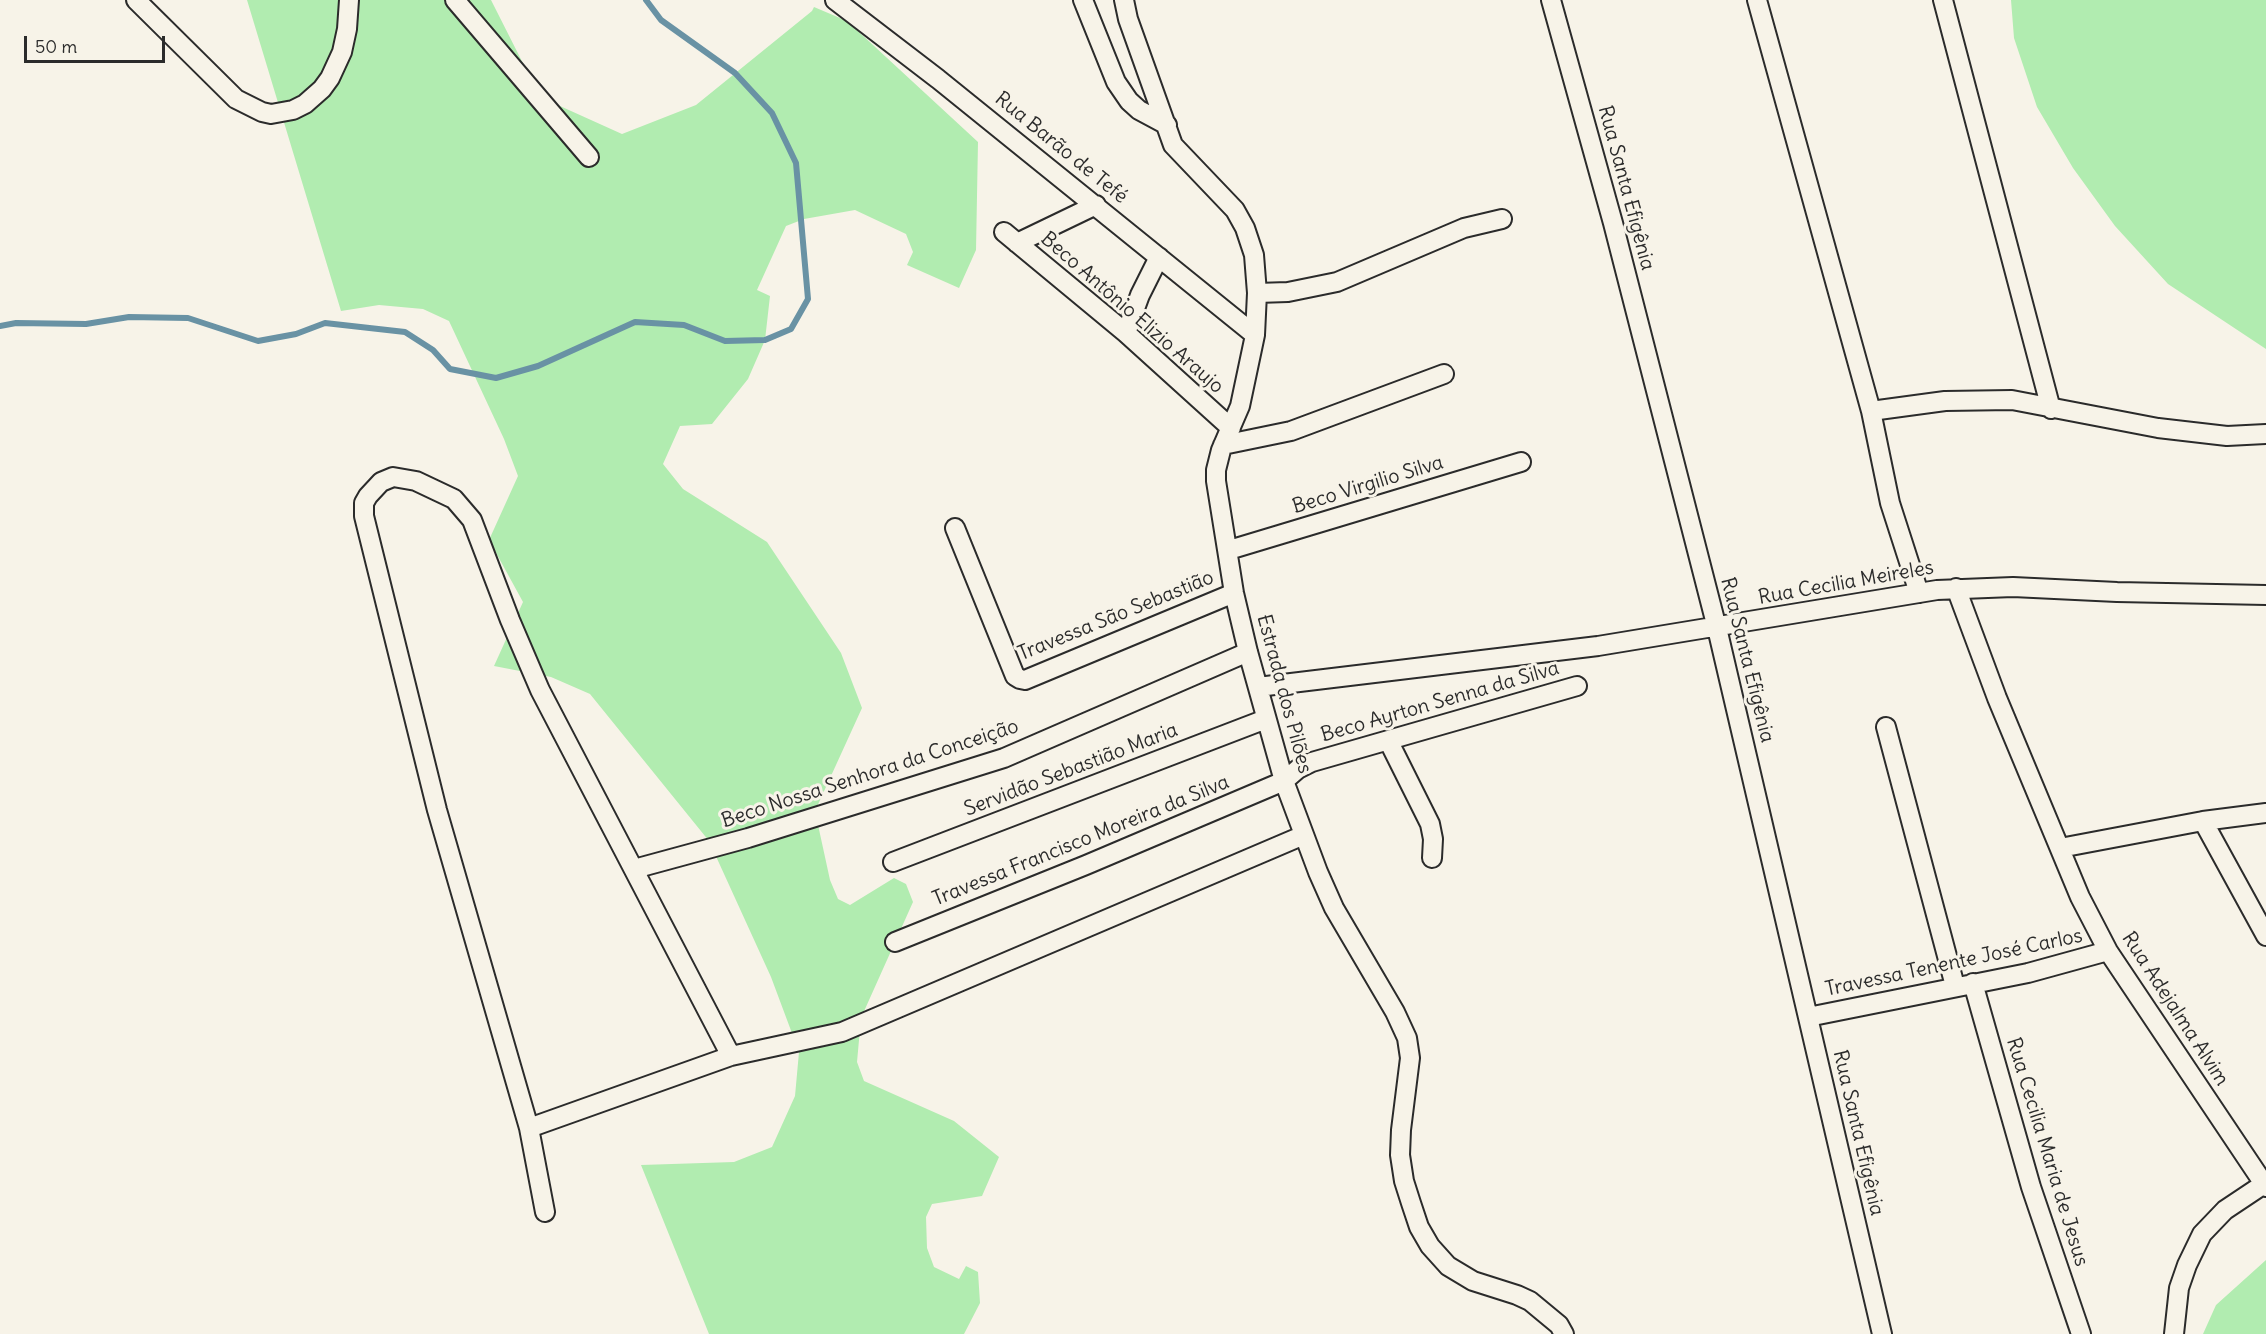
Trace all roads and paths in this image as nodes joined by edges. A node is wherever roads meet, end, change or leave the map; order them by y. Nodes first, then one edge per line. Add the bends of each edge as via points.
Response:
1 (136, 0) edge
2 (349, 0) edge
3 (455, 0) edge
4 (835, 0) edge
5 (1083, 0) edge
6 (1124, 0) edge
7 (1551, 0) edge
8 (1757, 0) edge
9 (1942, 0) edge
10 (1167, 124) junction
11 (589, 157) dead end
12 (1096, 205) junction
13 (1502, 219) dead end
14 (1159, 257) junction
15 (1257, 293) junction
16 (1126, 333) junction
17 (1255, 335) junction
18 (1444, 374) dead end
19 (2051, 409) junction
20 (1871, 411) junction
21 (2266, 434) edge
22 (1227, 436) junction
23 (1521, 462) dead end
24 (955, 528) dead end
25 (1229, 550) junction
26 (1956, 588) junction
27 (1234, 593) junction
28 (1919, 593) junction
29 (2266, 595) edge
30 (1717, 628) junction
31 (1248, 652) junction
32 (1577, 686) dead end
33 (1258, 687) junction
34 (1266, 719) junction
35 (1886, 727) dead end
36 (1388, 740) junction
37 (1284, 781) junction
38 (2266, 813) edge
39 (2203, 821) junction
40 (1304, 835) junction
41 (2060, 848) junction
42 (1432, 858) dead end
43 (893, 862) dead end
44 (634, 868) junction
45 (2266, 936) edge
46 (895, 942) dead end
47 (2108, 951) junction
48 (1964, 985) junction
49 (1808, 1017) junction
50 (730, 1056) junction
51 (529, 1128) junction
52 (2265, 1185) edge
53 (545, 1212) dead end
54 (1564, 1334) edge
55 (1882, 1334) edge
56 (2081, 1334) edge
57 (2174, 1334) edge

1 - 2 street via 236,99 271,114 305,104 330,78 342,52
3 - 11 street
4 - 12 street, Rua Barão de Tefé
5 - 10 street via 1116,82 1139,110
6 - 10 street, Estrada dos Pilões
7 - 30 street, Rua Santa Efigênia
8 - 20 street
9 - 19 street
10 - 15 street, Estrada dos Pilões via 1173,145 1235,210 1245,228 1254,255
12 - 14 street, Rua Barão de Tefé
12 - 16 street, Beco Antônio Elizio Araujo via 1011,237
13 - 15 street via 1464,228 1337,282 1288,292
14 - 16 street
14 - 17 street, Rua Barão de Tefé
15 - 17 street, Estrada dos Pilões
16 - 22 street, Beco Antônio Elizio Araujo
17 - 22 street, Estrada dos Pilões via 1246,382
18 - 22 street via 1291,431
19 - 20 street via 1995,400 1945,401
19 - 21 street via 2227,436
20 - 28 street via 1890,503
22 - 25 street, Estrada dos Pilões via 1216,481
23 - 25 street, Beco Virgilio Silva
24 - 27 street, Travessa São Sebastião via 1015,676 1020,680
25 - 27 street, Estrada dos Pilões
26 - 28 street, Rua Cecilia Meireles
26 - 29 street, Rua Cecilia Meireles
26 - 41 street, Rua Adejalma Alvim
27 - 31 street, Estrada dos Pilões
28 - 30 street, Rua Cecilia Meireles
30 - 33 street, Rua Cecilia Meireles
30 - 49 street, Rua Santa Efigênia
31 - 33 street, Estrada dos Pilões
31 - 44 street, Beco Nossa Senhora da Conceição via 1004,758 748,838
32 - 36 street, Beco Ayrton Senna da Silva
33 - 34 street, Estrada dos Pilões
34 - 37 street, Estrada dos Pilões
34 - 43 street, Servidão Sebastião Maria
35 - 48 street, Rua Cecilia Maria de Jesus
36 - 37 street, Beco Ayrton Senna da Silva via 1312,762
36 - 42 street via 1430,824
37 - 40 street, Estrada dos Pilões
37 - 46 street, Travessa Francisco Moreira da Silva
38 - 39 street
39 - 41 street
39 - 45 street
40 - 50 street via 842,1032
40 - 54 street, Estrada dos Pilões via 1334,909 1407,1038 1410,1058 1400,1155 1419,1227 1448,1266 1473,1281 1530,1301
41 - 47 street, Rua Adejalma Alvim
44 - 50 street
44 - 51 street via 540,690 472,520 453,499 416,481 393,477 381,482 364,503 364,516 437,810
47 - 48 street, Travessa Tenente José Carlos via 2028,973
47 - 52 street, Rua Adejalma Alvim
48 - 49 street, Travessa Tenente José Carlos
48 - 56 street, Rua Cecilia Maria de Jesus
49 - 55 street, Rua Santa Efigênia
50 - 51 street
51 - 53 street
52 - 57 street via 2225,1210 2202,1234 2179,1288

